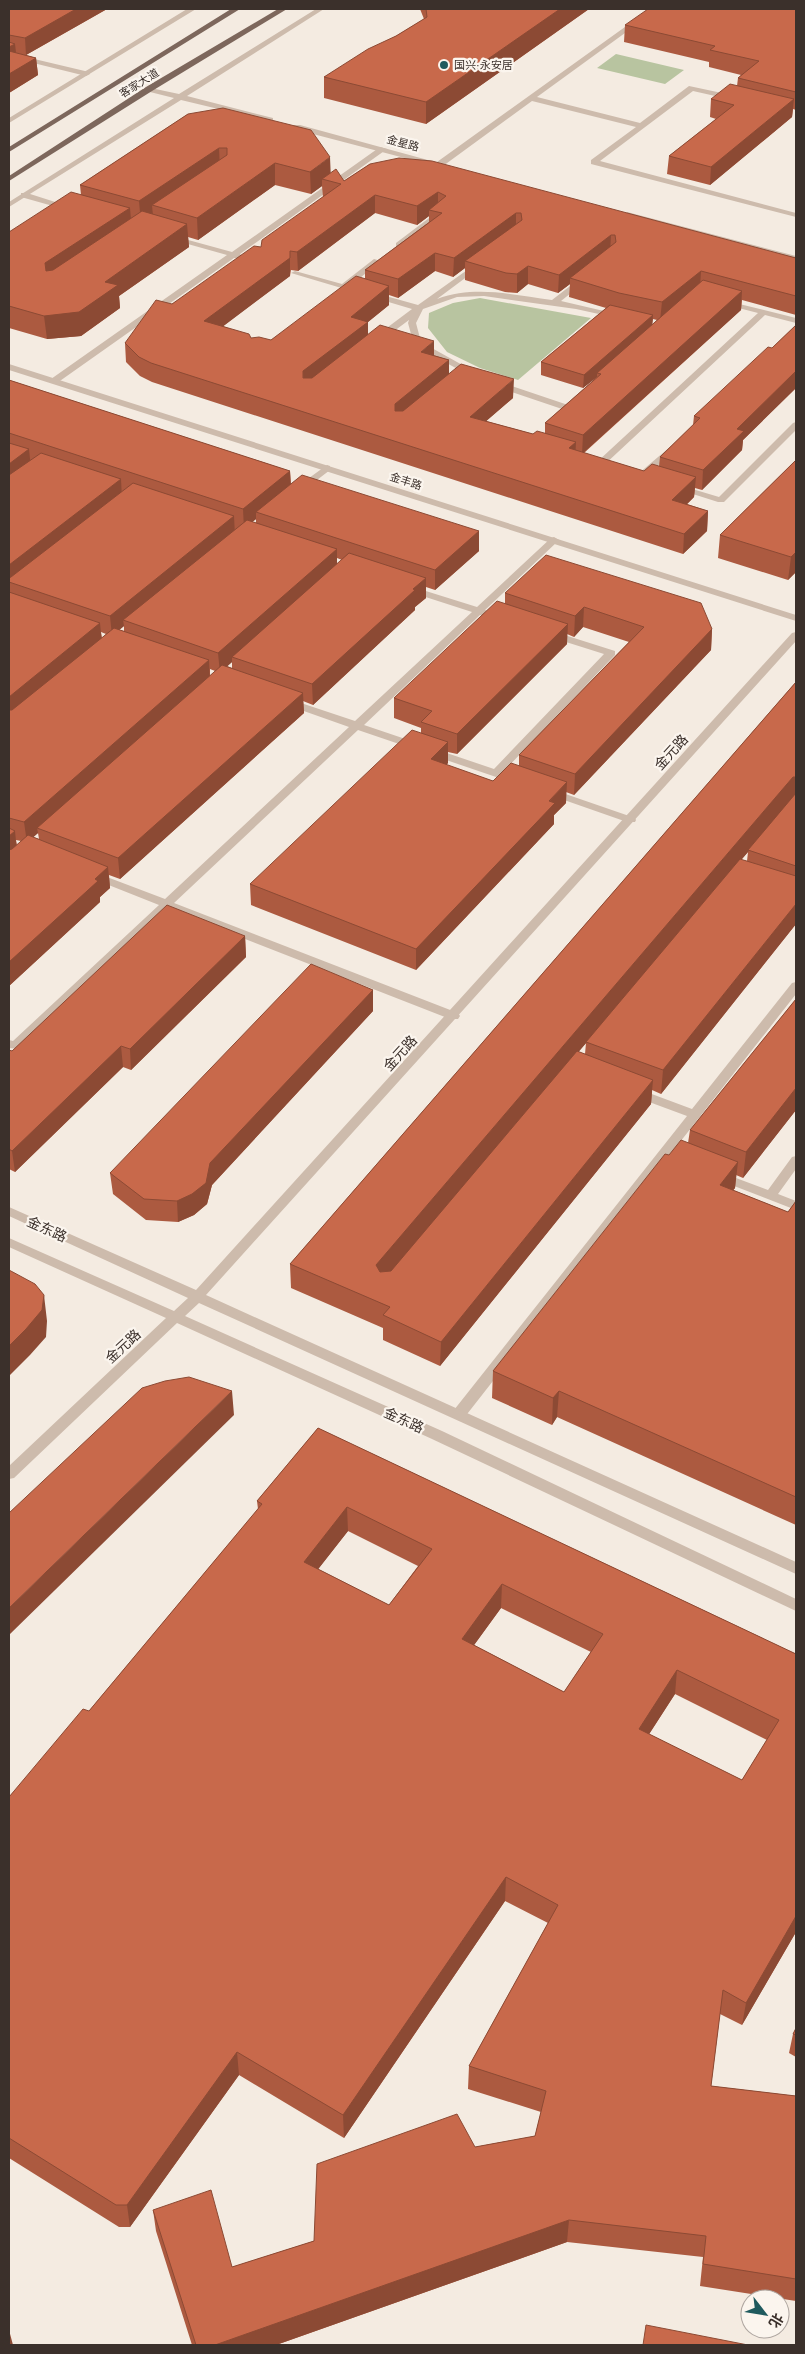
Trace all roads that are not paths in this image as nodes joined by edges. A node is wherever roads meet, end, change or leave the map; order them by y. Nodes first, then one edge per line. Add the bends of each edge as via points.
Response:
1 (192, 9) edge
2 (236, 9) edge
3 (283, 9) edge
4 (320, 9) edge
5 (654, 9) edge
6 (9, 55) edge
7 (86, 74) junction
8 (149, 90) junction
9 (182, 96) junction
10 (531, 98) junction
11 (739, 100) edge
12 (9, 121) edge
13 (277, 122) edge
14 (287, 124) edge
15 (642, 126) junction
16 (383, 149) junction
17 (9, 150) edge
18 (440, 164) junction
19 (450, 167) edge
20 (9, 179) edge
21 (24, 195) junction
22 (9, 205) edge
23 (78, 211) edge
24 (623, 212) edge
25 (440, 214) edge
26 (796, 215) edge
27 (160, 234) edge
28 (234, 254) junction
29 (487, 257) edge
30 (796, 258) edge
31 (250, 259) edge
32 (295, 273) edge
33 (590, 274) edge
34 (340, 290) junction
35 (717, 299) edge
36 (554, 303) junction
37 (418, 308) junction
38 (764, 312) junction
39 (624, 317) edge
40 (796, 321) edge
41 (371, 345) edge
42 (9, 367) edge
43 (478, 378) edge
44 (54, 381) junction
45 (488, 381) edge
46 (568, 408) edge
47 (796, 425) edge
48 (676, 443) edge
49 (600, 464) edge
50 (327, 468) junction
51 (641, 476) edge
52 (668, 484) edge
53 (296, 492) edge
54 (554, 540) junction
55 (404, 587) edge
56 (479, 611) junction
57 (796, 618) edge
58 (507, 620) edge
59 (545, 632) edge
60 (796, 635) edge
61 (276, 697) edge
62 (357, 725) junction
63 (496, 773) junction
64 (514, 780) edge
65 (541, 789) edge
66 (631, 820) junction
67 (84, 871) edge
68 (167, 904) junction
69 (796, 986) edge
70 (454, 1016) junction
71 (9, 1044) edge
72 (625, 1088) edge
73 (695, 1116) junction
74 (796, 1160) edge
75 (708, 1171) edge
76 (770, 1196) junction
77 (796, 1206) edge
78 (9, 1211) edge
79 (9, 1242) edge
80 (198, 1296) junction
81 (175, 1318) junction
82 (458, 1414) junction
83 (9, 1474) edge
84 (796, 1568) edge
85 (796, 1605) edge

1 - 7 street
2 - 17 main road, 客家大道
3 - 8 main road, 客家大道
4 - 9 street
5 - 10 street
6 - 7 street
7 - 12 street
8 - 9 street
8 - 20 main road, 客家大道
9 - 13 street
9 - 21 street
10 - 15 street
10 - 18 street
11 - 15 street via 692,88
14 - 16 street, 金星路
15 - 26 street via 594,162
16 - 18 street, 金星路
16 - 28 street
18 - 19 street, 金星路
21 - 22 street
21 - 23 street
24 - 30 street
25 - 34 street
27 - 28 street
28 - 31 street
28 - 44 street
29 - 37 street
32 - 34 street
33 - 36 street
34 - 37 street
35 - 38 street
36 - 37 street via 484,293 456,295
36 - 39 street
37 - 41 street
37 - 43 street via 412,323 417,343 463,374
38 - 40 street
38 - 49 street
42 - 44 street, 金丰路
44 - 50 street, 金丰路
45 - 46 street
47 - 52 street via 721,500
48 - 51 street
50 - 53 street
50 - 54 street, 金丰路
54 - 56 street
54 - 57 street, 金丰路
55 - 56 street
56 - 58 street
56 - 62 street
59 - 63 street via 611,653
60 - 66 street, 金元路
61 - 62 street
62 - 63 street
62 - 68 street
63 - 64 street
65 - 66 street
66 - 70 street, 金元路
67 - 68 street
68 - 70 street
68 - 71 street via 15,1046
69 - 73 street
70 - 80 street, 金元路
72 - 73 street
73 - 82 street via 669,1156
74 - 76 street
75 - 76 street
76 - 77 street
78 - 80 street, 金东路
79 - 81 street, 金东路
80 - 81 street, 金元路
80 - 82 street, 金东路
81 - 83 street, 金元路
81 - 85 street, 金东路 via 438,1435
82 - 84 street, 金东路

